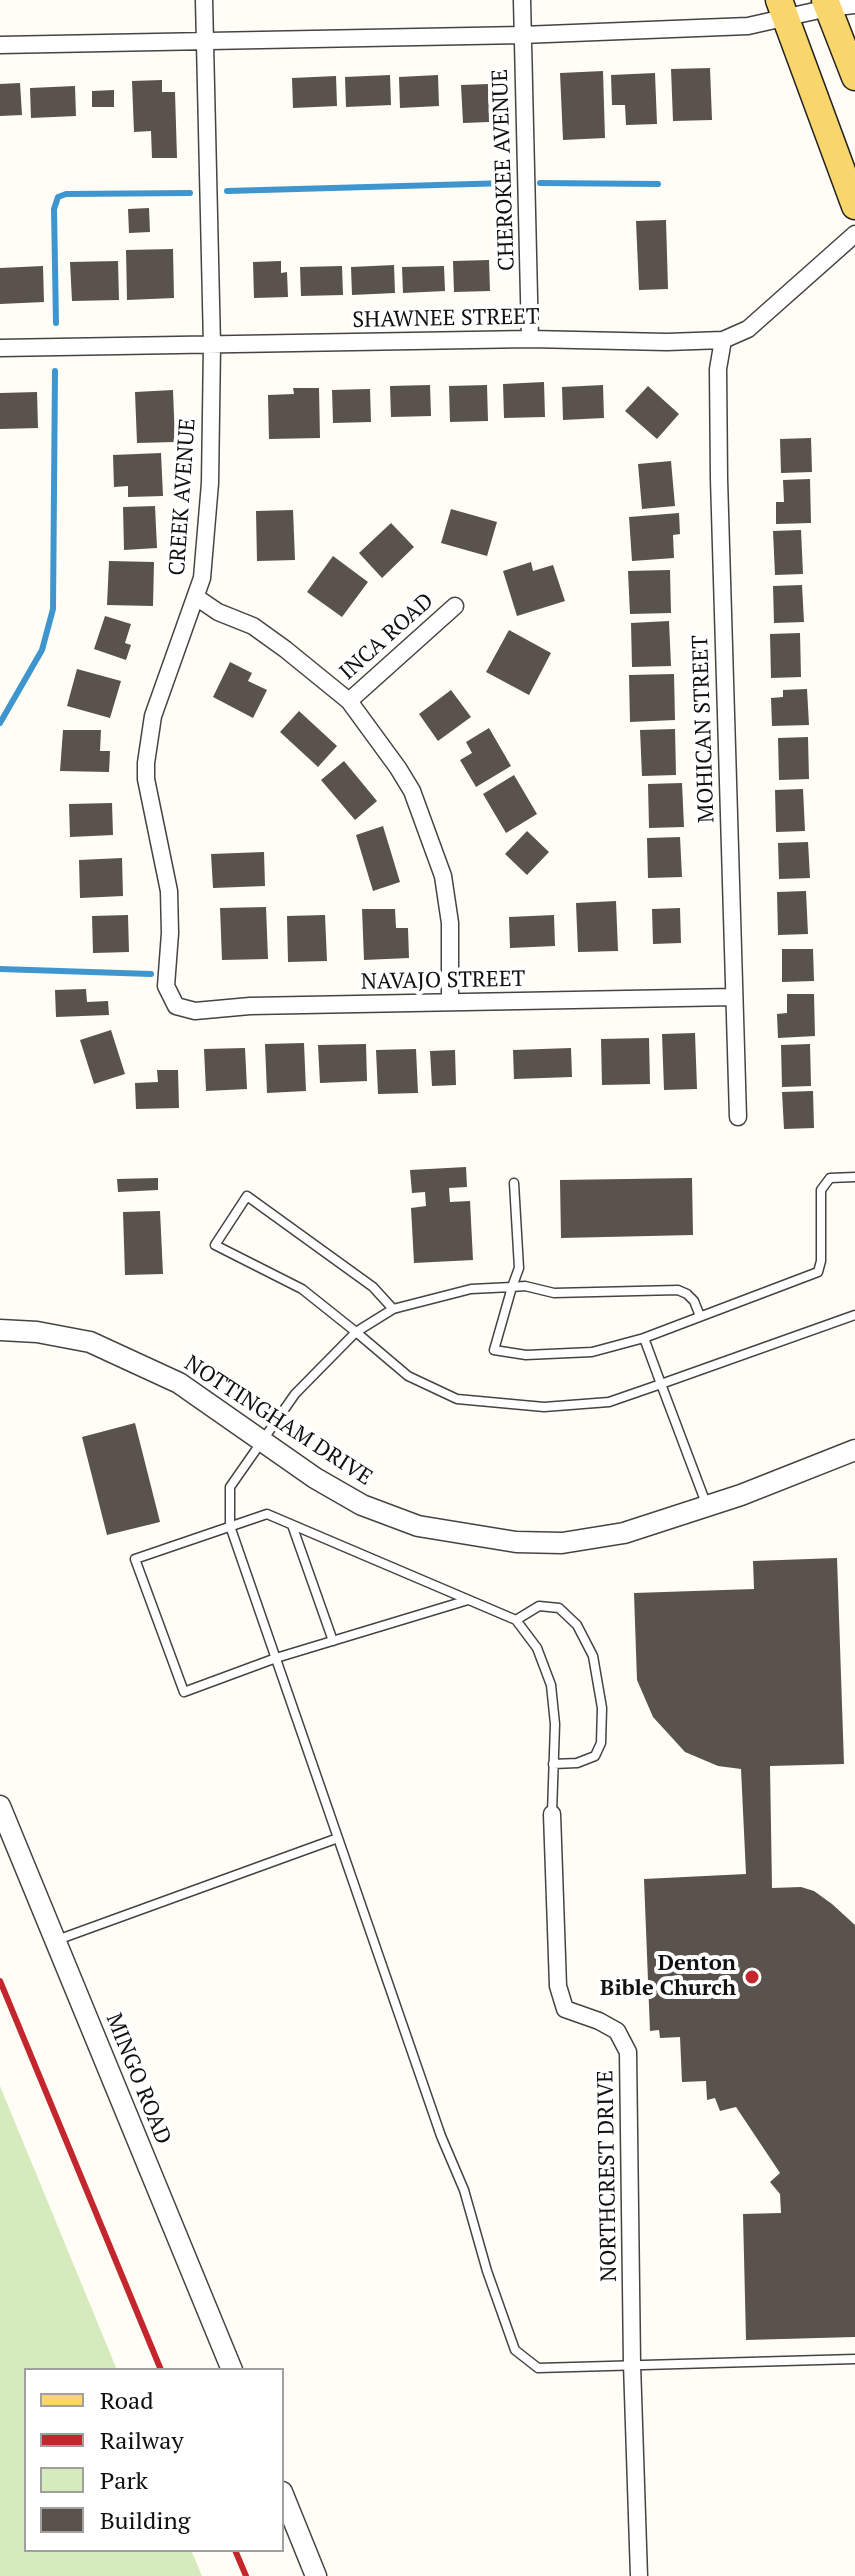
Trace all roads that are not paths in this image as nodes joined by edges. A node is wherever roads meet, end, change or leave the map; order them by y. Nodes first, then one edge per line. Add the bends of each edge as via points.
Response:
1 (204, 0) edge
2 (522, 0) edge
3 (827, 4) edge
4 (855, 5) edge
5 (782, 9) edge
6 (522, 35) junction
7 (205, 41) junction
8 (0, 45) edge
9 (855, 77) edge
10 (855, 206) edge
11 (855, 234) edge
12 (530, 339) junction
13 (723, 340) junction
14 (212, 345) junction
15 (0, 348) edge
16 (196, 597) junction
17 (455, 606) dead end
18 (349, 701) junction
19 (166, 986) joint
20 (734, 997) junction
21 (450, 1002) junction
22 (738, 1117) dead end
23 (855, 1177) edge
24 (514, 1183) dead end
25 (512, 1287) junction
26 (393, 1309) junction
27 (855, 1315) edge
28 (700, 1316) junction
29 (0, 1330) edge
30 (356, 1332) junction
31 (644, 1338) junction
32 (661, 1384) junction
33 (262, 1439) junction
34 (855, 1450) edge
35 (707, 1507) junction
36 (292, 1525) junction
37 (230, 1526) junction
38 (468, 1600) junction
39 (516, 1620) junction
40 (333, 1641) junction
41 (276, 1658) junction
42 (553, 1764) junction
43 (0, 1806) edge
44 (552, 1814) joint
45 (338, 1838) junction
46 (56, 1941) junction
47 (855, 2359) edge
48 (632, 2364) junction
49 (231, 2368) edge
50 (284, 2497) edge
51 (316, 2576) edge
52 (639, 2576) edge

1 - 7 street, CREEK AVENUE
2 - 6 street, CHEROKEE AVENUE
3 - 4 street
3 - 5 street
3 - 9 main road
5 - 6 street via 748,26
5 - 10 main road
6 - 7 street
6 - 12 street, CHEROKEE AVENUE
7 - 8 street
7 - 14 street, CREEK AVENUE
11 - 13 street, SHAWNEE STREET via 748,329
12 - 13 street, SHAWNEE STREET
12 - 14 street, SHAWNEE STREET
13 - 20 street, MOHICAN STREET via 718,369 719,479
14 - 15 street, SHAWNEE STREET
14 - 16 street, CREEK AVENUE via 210,483
16 - 18 street via 253,626
16 - 19 street, CREEK AVENUE via 153,716 146,763 169,891
17 - 18 street, INCA ROAD
18 - 21 street via 412,791 443,876 450,923
19 - 21 street, NAVAJO STREET via 176,1006 195,1011
20 - 21 street, NAVAJO STREET
20 - 22 street, MOHICAN STREET
23 - 28 lane via 830,1178 821,1190 818,1272
24 - 25 lane via 519,1268
25 - 26 lane via 471,1289
25 - 28 lane via 554,1293 678,1290 694,1301
25 - 31 lane via 494,1350 526,1355 592,1352
26 - 30 lane
26 - 30 lane via 373,1287 247,1196 215,1245 302,1289
27 - 32 lane
28 - 31 lane
29 - 33 street, NOTTINGHAM DRIVE via 90,1342 179,1383
30 - 32 lane via 408,1376 457,1399 544,1407 609,1402
30 - 33 lane via 295,1394
31 - 32 lane
32 - 35 lane
33 - 35 street, NOTTINGHAM DRIVE via 362,1505 418,1526 516,1542 562,1543 624,1533
33 - 37 lane via 230,1487
34 - 35 street, NOTTINGHAM DRIVE
36 - 37 lane via 267,1514
36 - 38 lane
36 - 40 lane
37 - 41 lane
37 - 41 lane via 135,1559 184,1692
38 - 39 lane
38 - 40 lane
39 - 42 lane via 537,1648 551,1685
39 - 42 lane via 539,1606 559,1608 577,1625 593,1656 602,1708 601,1743 595,1756
40 - 41 lane
41 - 45 lane
42 - 44 lane
43 - 46 street, MINGO ROAD
44 - 48 street, NORTHCREST DRIVE via 558,1986 565,2009 617,2031 628,2052
45 - 46 lane
45 - 48 lane via 464,2190 515,2350 538,2368
46 - 49 street, MINGO ROAD
47 - 48 lane
48 - 52 street, NORTHCREST DRIVE
50 - 51 street

